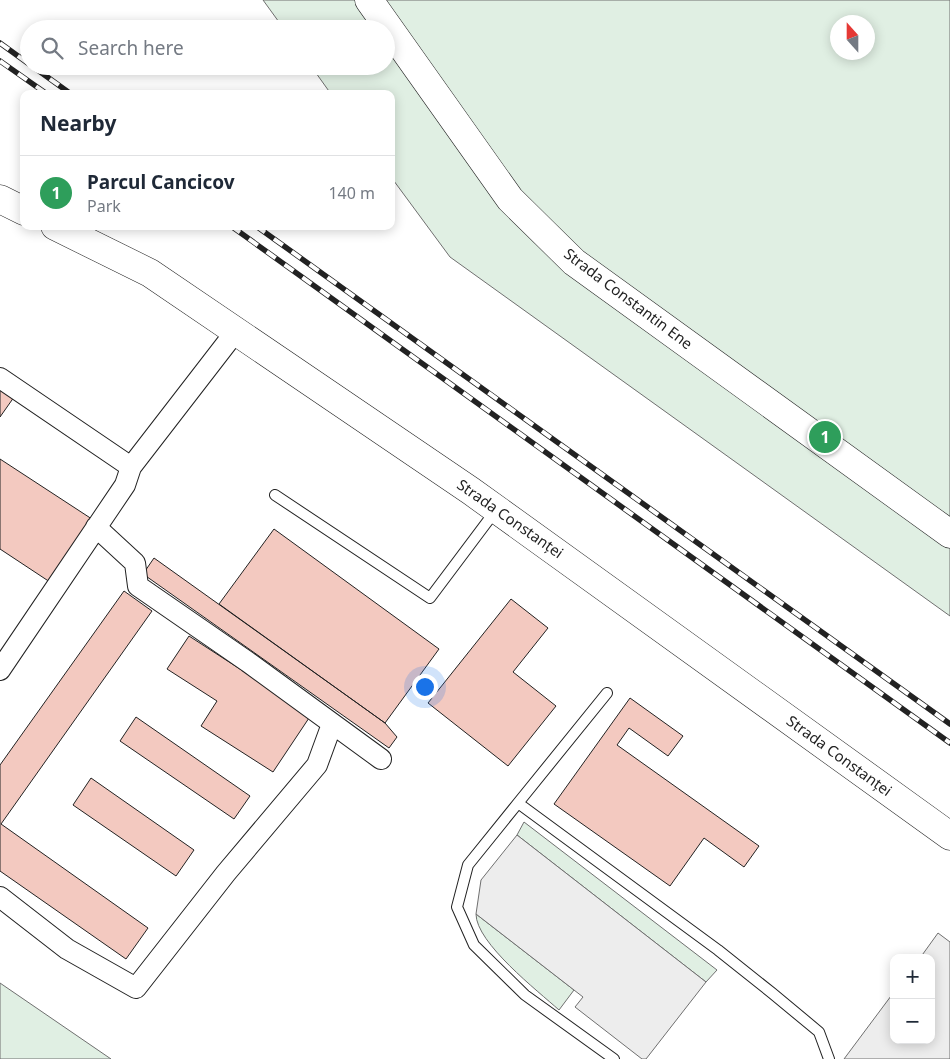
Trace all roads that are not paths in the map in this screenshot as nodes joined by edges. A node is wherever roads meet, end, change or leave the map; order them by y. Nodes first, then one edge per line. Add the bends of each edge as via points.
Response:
1 (369, 0) edge
2 (383, 20) edge
3 (395, 37) edge
4 (0, 199) edge
5 (20, 209) edge
6 (63, 230) edge
7 (236, 331) junction
8 (0, 378) edge
9 (131, 467) junction
10 (275, 495) dead end
11 (497, 509) junction
12 (96, 527) junction
13 (950, 534) edge
14 (0, 670) edge
15 (607, 693) dead end
16 (332, 724) junction
17 (381, 759) dead end
18 (518, 803) junction
19 (950, 836) edge
20 (0, 897) edge
21 (826, 1057) edge
22 (614, 1059) edge

1 - 2 street, Strada Constantin Ene
3 - 13 street, Strada Constantin Ene via 510,199 574,262
4 - 5 street
6 - 7 street, Strada Constanței via 150,273
7 - 9 street
7 - 11 street, Strada Constanței
8 - 9 street
9 - 12 street via 125,485
10 - 11 lane via 430,598
11 - 19 street, Strada Constanței
12 - 14 street
12 - 16 street via 135,563 138,586
15 - 18 lane
16 - 17 street
16 - 20 street via 317,765 226,873 136,988 67,950
18 - 21 lane via 772,993 819,1032
18 - 22 lane via 468,866 457,907 480,952 525,995

